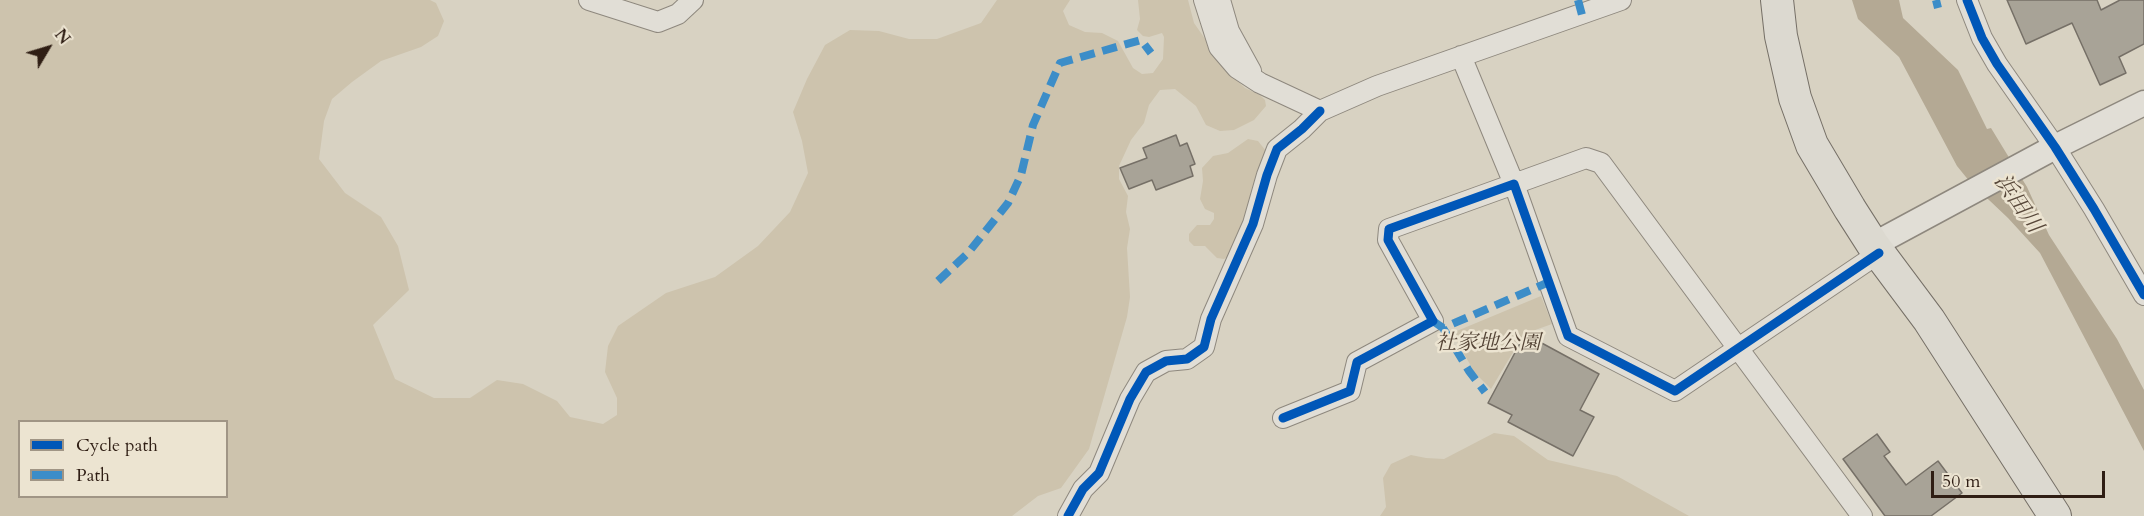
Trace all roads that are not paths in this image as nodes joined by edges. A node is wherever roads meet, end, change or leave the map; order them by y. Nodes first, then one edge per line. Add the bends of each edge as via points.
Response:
1 (590, 0) edge
2 (693, 0) edge
3 (1204, 0) edge
4 (1220, 0) edge
5 (1621, 0) edge
6 (1777, 0) edge
7 (1967, 0) edge
8 (1461, 56) junction
9 (1260, 83) junction
10 (2144, 103) edge
11 (1320, 111) junction
12 (2051, 149) junction
13 (1514, 184) junction
14 (1883, 243) junction
15 (2144, 295) edge
16 (1739, 349) junction
17 (1283, 418) dead end
18 (1068, 516) edge
19 (1862, 516) edge
20 (2055, 516) edge

1 - 2 street via 658,22 678,14
3 - 9 street via 1219,47 1237,68
4 - 9 street via 1229,31
5 - 8 street
6 - 14 highway via 1781,36 1812,145
7 - 12 street via 1982,38
8 - 11 street
8 - 13 street
9 - 11 street
10 - 12 street
11 - 18 street via 1277,149 1253,224 1211,320 1204,347 1187,359 1166,361 1146,372 1130,399 1099,473 1083,489
12 - 14 street
12 - 15 street via 2094,209
13 - 16 street via 1586,158 1600,163
13 - 16 street via 1568,336 1675,391
13 - 17 street via 1389,230 1388,240 1433,321 1357,362 1350,391
14 - 16 street
14 - 20 highway
16 - 19 street

